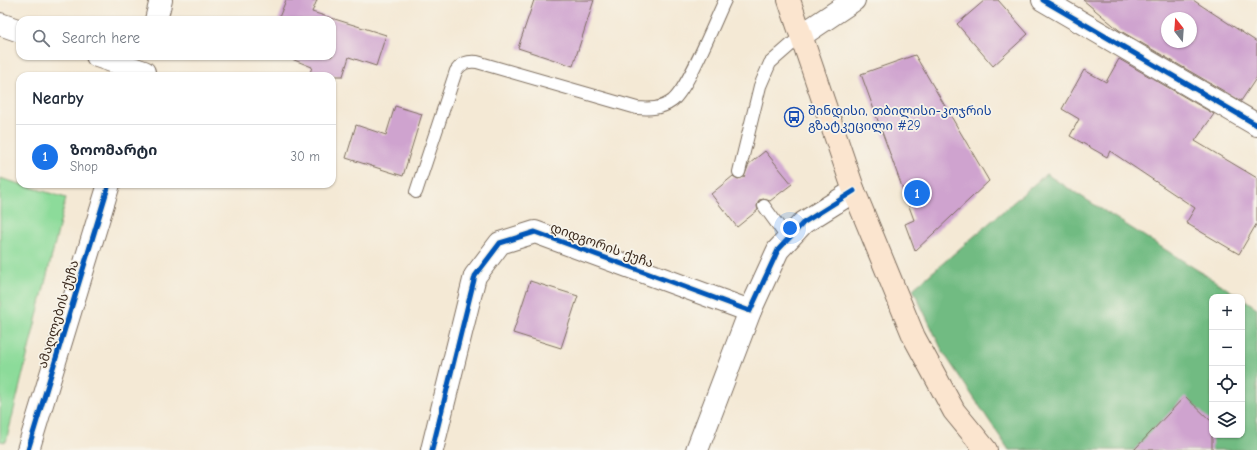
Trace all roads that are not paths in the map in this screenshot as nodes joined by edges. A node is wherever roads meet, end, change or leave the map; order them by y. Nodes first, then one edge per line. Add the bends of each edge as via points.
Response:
1 (161, 0) edge
2 (725, 0) edge
3 (789, 0) edge
4 (854, 0) edge
5 (1043, 0) edge
6 (157, 16) edge
7 (0, 24) edge
8 (16, 30) edge
9 (802, 35) junction
10 (113, 60) edge
11 (145, 68) edge
12 (1257, 125) edge
13 (739, 172) dead end
14 (108, 188) edge
15 (854, 191) junction
16 (416, 192) dead end
17 (764, 206) dead end
18 (788, 239) junction
19 (750, 311) junction
20 (28, 450) edge
21 (432, 450) edge
22 (697, 450) edge
23 (986, 450) edge

1 - 6 street
2 - 16 lane via 687,81 673,100 656,109 637,108 476,62 461,64 456,71
3 - 9 main road
4 - 9 street
5 - 12 street
7 - 8 street
9 - 13 lane via 770,63 760,86
9 - 15 main road
10 - 11 street
14 - 20 street, ამაღლების ქუჩა
15 - 18 street via 803,223
15 - 23 main road via 914,337 954,412
17 - 18 lane
18 - 19 street via 778,250
19 - 21 street, დიდგორის ქუჩა via 534,232 500,243 475,276
19 - 22 street

